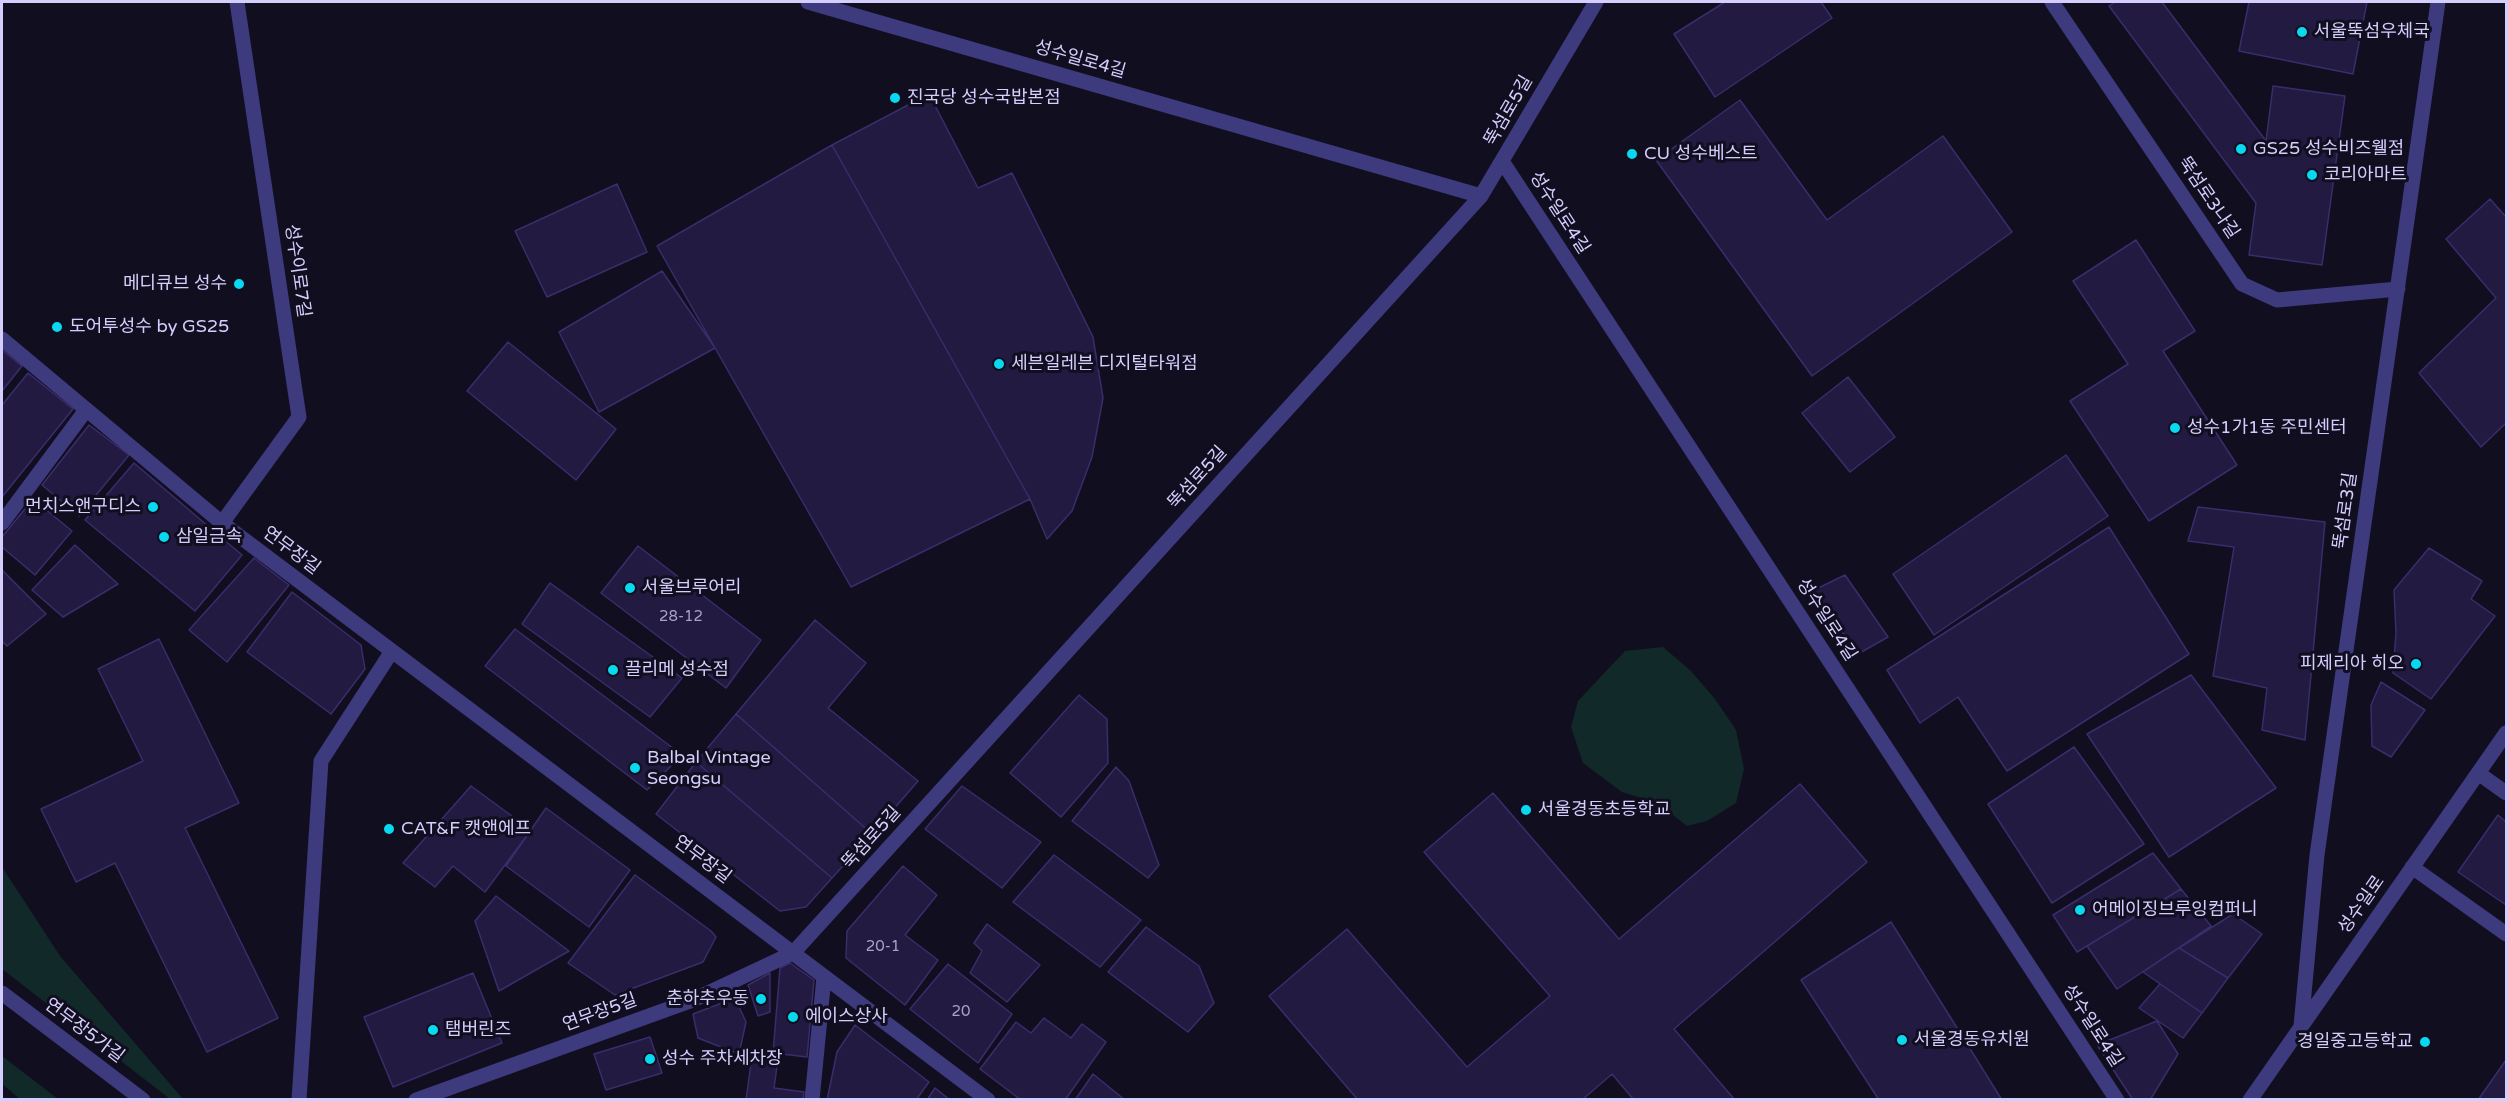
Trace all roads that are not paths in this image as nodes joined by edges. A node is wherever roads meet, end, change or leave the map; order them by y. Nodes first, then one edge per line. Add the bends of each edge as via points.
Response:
1 (237, 2) edge
2 (807, 2) edge
3 (1596, 2) edge
4 (2052, 2) edge
5 (2438, 2) edge
6 (1502, 161) junction
7 (1481, 195) junction
8 (2398, 289) junction
9 (2, 339) edge
10 (86, 410) junction
11 (2, 523) edge
12 (222, 523) junction
13 (392, 651) junction
14 (2506, 733) edge
15 (2478, 773) junction
16 (2506, 793) edge
17 (2412, 867) junction
18 (2506, 934) edge
19 (793, 953) junction
20 (824, 976) junction
21 (2, 993) edge
22 (2301, 1026) junction
23 (143, 1100) edge
24 (299, 1100) edge
25 (416, 1100) edge
26 (812, 1100) edge
27 (988, 1100) edge
28 (2117, 1100) edge
29 (2250, 1100) edge

1 - 12 street, 성수이로7길 via 299,417
2 - 7 street, 성수일로4길
3 - 6 street, 뚝섬로5길
4 - 8 street, 뚝섬로3나길 via 2242,284 2277,300
5 - 8 street, 뚝섬로3길
6 - 7 street, 뚝섬로5길
6 - 28 street, 성수일로4길
7 - 19 street, 뚝섬로5길
8 - 22 street, 뚝섬로3길 via 2317,855
9 - 10 street, 연무장길
10 - 11 street
10 - 12 street, 연무장길
12 - 13 street, 연무장길
13 - 19 street, 연무장길
13 - 24 street via 321,761
14 - 15 street, 성수일로
15 - 16 street
15 - 17 street, 성수일로
17 - 18 street
17 - 22 street, 성수일로
19 - 20 street, 연무장길
19 - 25 street, 연무장5길 via 693,1000
20 - 26 street
20 - 27 street, 연무장길
21 - 23 street, 연무장5가길
22 - 29 street, 성수일로

